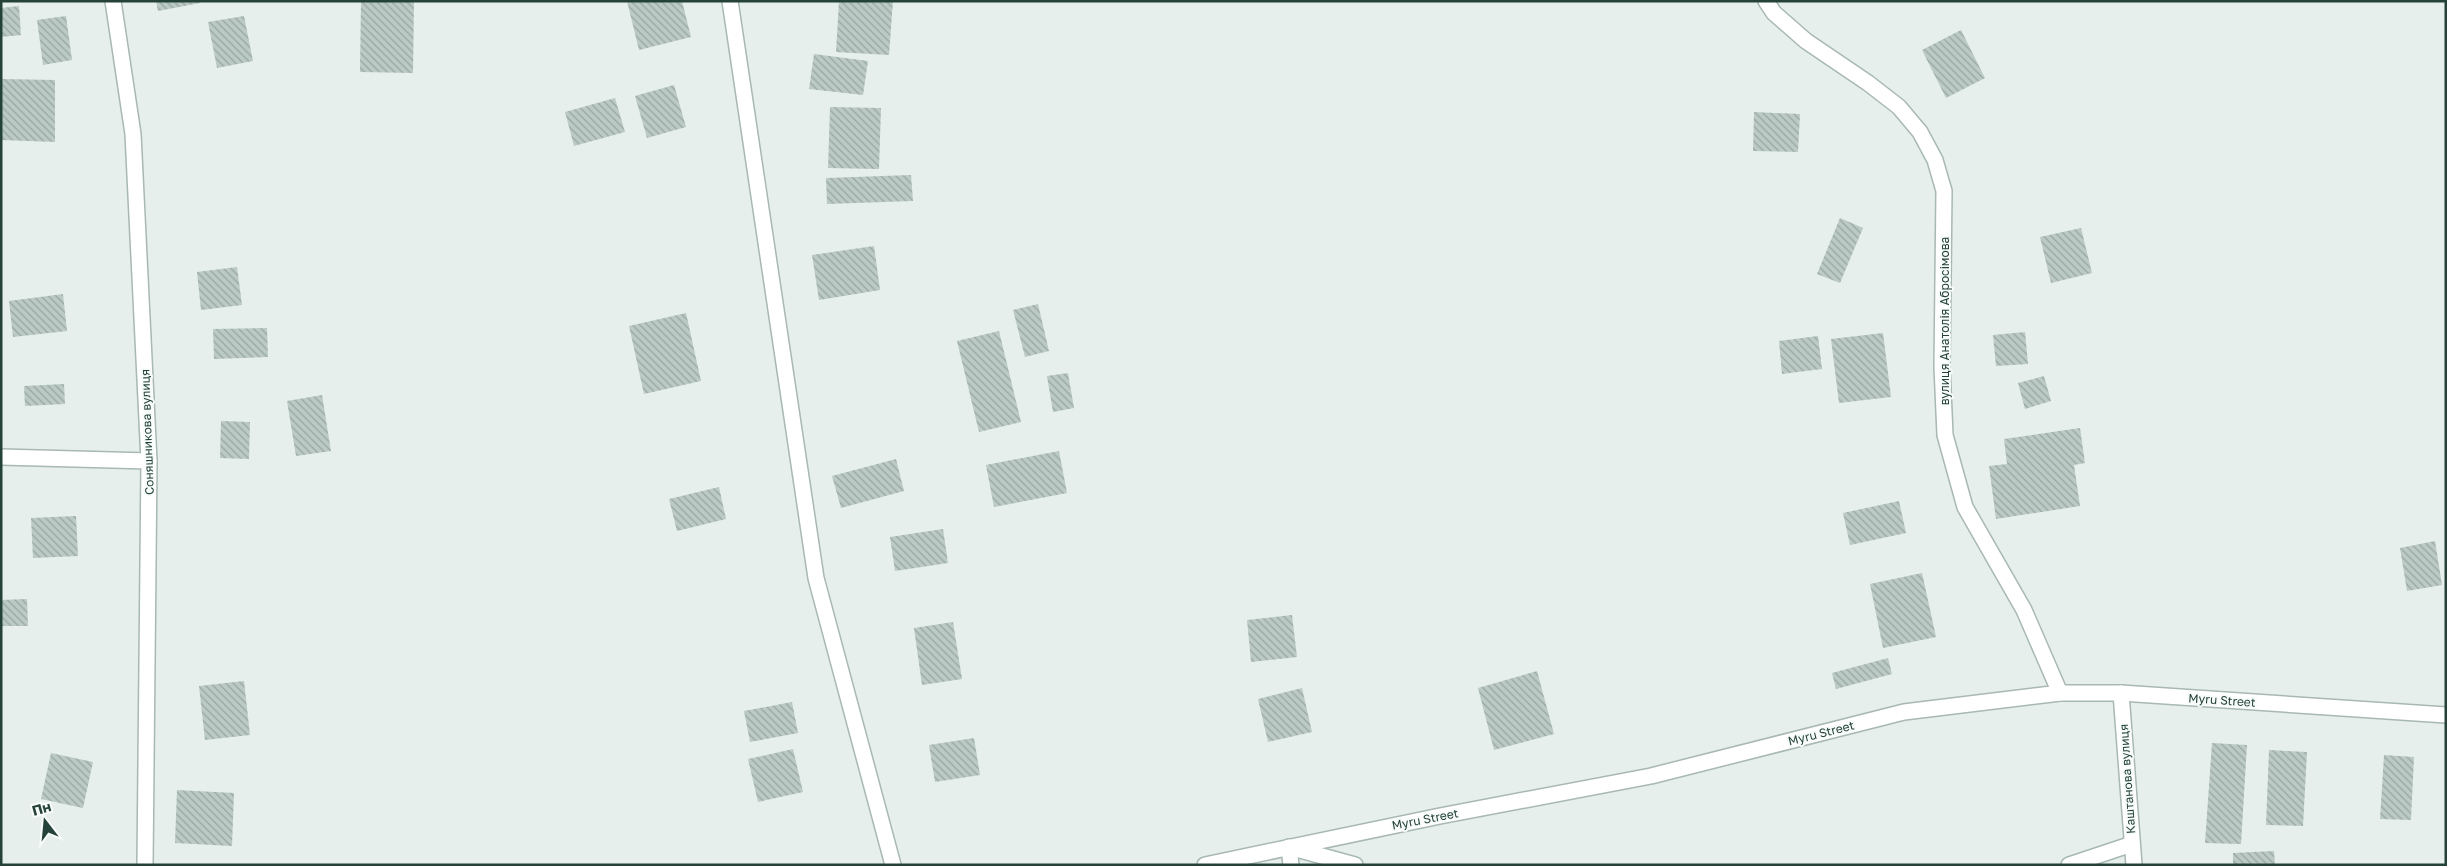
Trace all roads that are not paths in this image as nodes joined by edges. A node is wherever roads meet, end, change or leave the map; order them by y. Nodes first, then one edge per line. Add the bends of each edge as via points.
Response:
1 (113, 1) edge
2 (730, 1) edge
3 (1766, 1) edge
4 (1, 457) edge
5 (149, 461) junction
6 (2060, 693) junction
7 (2121, 693) junction
8 (2446, 715) edge
9 (2132, 844) junction
10 (1289, 847) junction
11 (145, 865) edge
12 (893, 865) edge
13 (1205, 865) edge
14 (1291, 865) edge
15 (1355, 865) edge
16 (2069, 865) edge
17 (2134, 865) edge

1 - 5 street, Соняшникова вулиця via 134,134
2 - 12 street via 816,578
3 - 6 street, вулиця Анатолія Абросімова via 1774,13 1806,41 1899,107 1920,132 1935,160 1944,191 1944,435 1965,507 2024,610
4 - 5 street
5 - 11 street, Соняшникова вулиця
6 - 7 street, Myru Street
6 - 10 street, Myru Street via 1904,712 1651,776
7 - 8 street, Myru Street
7 - 9 street, Каштанова вулиця
9 - 16 street
9 - 17 street, Каштанова вулиця
10 - 13 street, Myru Street
10 - 14 street
10 - 15 street

